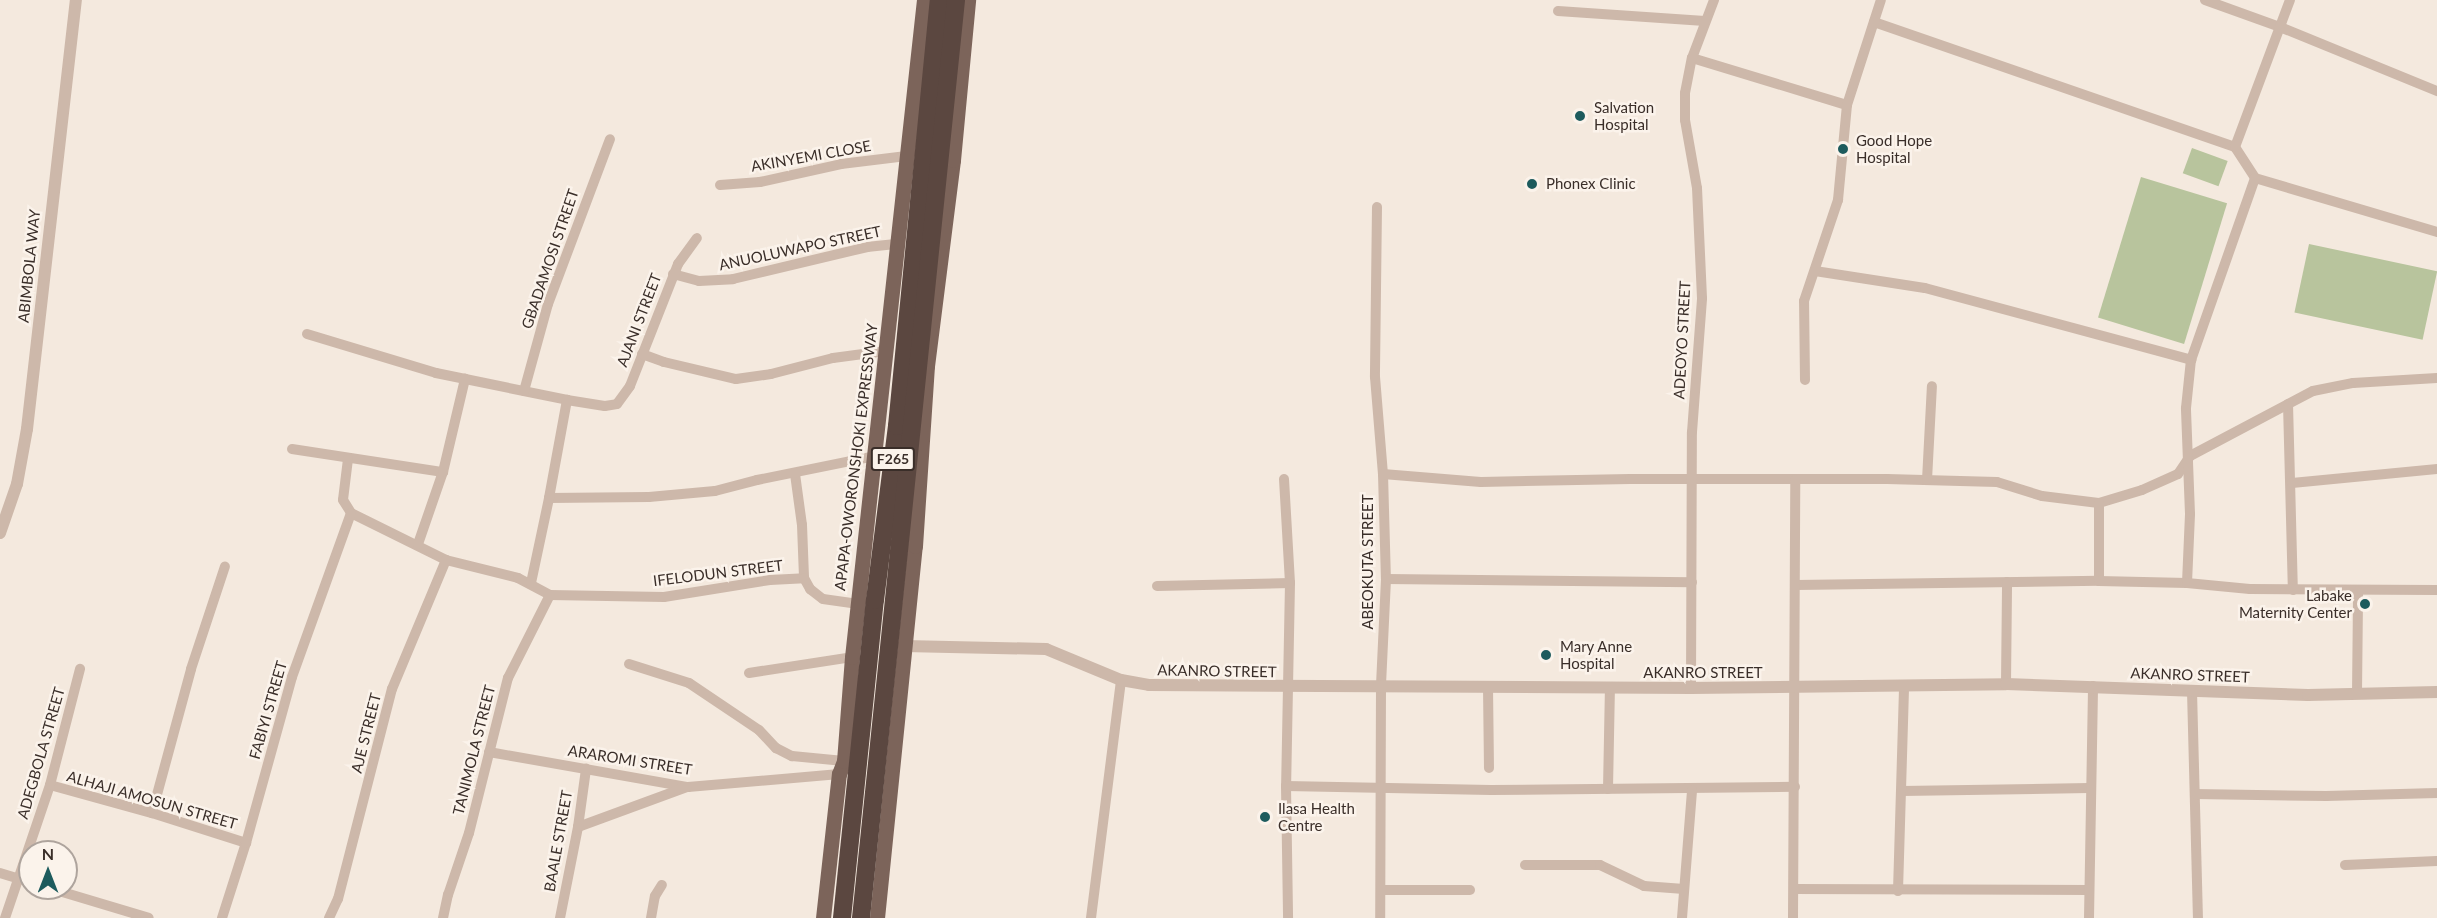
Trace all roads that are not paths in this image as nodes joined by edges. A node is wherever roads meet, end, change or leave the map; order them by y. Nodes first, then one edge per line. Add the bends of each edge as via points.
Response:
1 (76, 0) edge
2 (924, 0) edge
3 (939, 0) edge
4 (956, 0) edge
5 (968, 0) edge
6 (1714, 0) edge
7 (1881, 0) edge
8 (2205, 0) edge
9 (2290, 0) edge
10 (1558, 11) dead end
11 (1705, 21) junction
12 (1874, 22) junction
13 (2280, 27) junction
14 (1692, 58) junction
15 (2437, 91) edge
16 (1847, 105) junction
17 (610, 139) dead end
18 (2235, 147) junction
19 (907, 156) junction
20 (2255, 178) junction
21 (720, 185) dead end
22 (1377, 207) dead end
23 (2437, 232) edge
24 (697, 238) dead end
25 (898, 244) junction
26 (1815, 271) junction
27 (673, 274) junction
28 (307, 334) dead end
29 (886, 351) junction
30 (642, 354) junction
31 (2191, 360) junction
32 (2437, 378) edge
33 (465, 380) junction
34 (1805, 380) dead end
35 (1932, 386) dead end
36 (524, 391) junction
37 (567, 400) junction
38 (2288, 404) junction
39 (292, 449) dead end
40 (875, 456) junction
41 (2190, 456) junction
42 (348, 459) junction
43 (2437, 469) edge
44 (443, 472) junction
45 (795, 474) junction
46 (1383, 474) junction
47 (1284, 478) dead end
48 (1693, 480) junction
49 (1795, 480) junction
50 (1927, 480) junction
51 (2292, 483) junction
52 (549, 498) junction
53 (2100, 503) junction
54 (351, 513) junction
55 (0, 533) edge
56 (418, 544) junction
57 (446, 560) junction
58 (225, 566) dead end
59 (804, 578) junction
60 (1386, 579) junction
61 (2099, 581) junction
62 (1692, 582) junction
63 (2007, 582) junction
64 (531, 583) junction
65 (1290, 583) junction
66 (2187, 583) junction
67 (1796, 585) junction
68 (1157, 586) dead end
69 (2293, 590) junction
70 (2437, 590) edge
71 (2358, 591) junction
72 (550, 595) junction
73 (857, 604) junction
74 (904, 646) junction
75 (852, 657) junction
76 (629, 664) dead end
77 (80, 669) dead end
78 (748, 673) dead end
79 (1121, 680) junction
80 (2006, 684) junction
81 (2093, 686) junction
82 (1290, 687) junction
83 (1381, 687) junction
84 (1488, 687) junction
85 (1796, 687) junction
86 (1904, 687) junction
87 (1610, 688) junction
88 (1691, 688) junction
89 (2192, 691) junction
90 (2437, 692) edge
91 (2357, 694) junction
92 (489, 752) junction
93 (842, 767) junction
94 (1489, 768) dead end
95 (586, 769) junction
96 (50, 785) junction
97 (1286, 786) junction
98 (688, 787) junction
99 (1795, 787) junction
100 (1381, 788) junction
101 (2090, 788) junction
102 (1608, 789) junction
103 (1692, 790) junction
104 (1902, 791) junction
105 (2437, 793) edge
106 (2195, 794) junction
107 (152, 813) junction
108 (578, 827) junction
109 (31, 840) edge
110 (246, 843) junction
111 (2437, 861) edge
112 (1525, 865) dead end
113 (2345, 865) dead end
114 (0, 873) edge
115 (18, 879) joint
116 (662, 885) dead end
117 (1684, 889) junction
118 (1794, 889) junction
119 (1381, 890) junction
120 (1470, 890) dead end
121 (2089, 890) junction
122 (1898, 891) junction
123 (78, 897) edge
124 (5, 918) edge
125 (148, 918) edge
126 (222, 918) edge
127 (329, 918) edge
128 (443, 918) edge
129 (560, 918) edge
130 (651, 918) edge
131 (823, 918) edge
132 (842, 918) edge
133 (861, 918) edge
134 (877, 918) edge
135 (1091, 918) edge
136 (1288, 918) edge
137 (1380, 918) edge
138 (1682, 918) edge
139 (1793, 918) edge
140 (2089, 918) edge
141 (2198, 918) edge

1 - 55 street, ABIMBOLA WAY via 25,438 17,484
2 - 19 main road, APAPA-OWORONSHOKI EXPRESSWAY
3 - 132 highway, F265
4 - 133 highway, F265
5 - 74 main road via 927,366
6 - 11 street, ADEOYO STREET
7 - 12 street
8 - 13 street
9 - 13 street
10 - 11 street
11 - 14 street, ADEOYO STREET
12 - 16 street
12 - 18 street
13 - 15 street
13 - 18 street
14 - 16 street
14 - 48 street, ADEOYO STREET via 1684,93 1685,120 1698,188 1702,298 1692,432
16 - 26 street via 1838,200
17 - 36 street, GBADAMOSI STREET via 548,304
18 - 20 street
19 - 21 street, AKINYEMI CLOSE via 841,164 760,182
19 - 25 main road, APAPA-OWORONSHOKI EXPRESSWAY
20 - 23 street
20 - 31 street
22 - 46 street, ABEOKUTA STREET via 1375,377
24 - 27 street, AJANI STREET
25 - 27 street, ANUOLUWAPO STREET via 733,279 699,281
25 - 29 main road, APAPA-OWORONSHOKI EXPRESSWAY
26 - 31 street via 1925,288
26 - 34 street via 1804,301
27 - 30 street, AJANI STREET
28 - 33 street
29 - 30 street via 736,379
29 - 40 main road, APAPA-OWORONSHOKI EXPRESSWAY
30 - 37 street, AJANI STREET via 617,404
31 - 41 street via 2186,408
32 - 38 street via 2353,382 2313,391
33 - 36 street
33 - 44 street
35 - 50 street
36 - 37 street
37 - 52 street
38 - 41 street
38 - 51 street
39 - 42 street
40 - 45 street
40 - 73 main road, APAPA-OWORONSHOKI EXPRESSWAY
41 - 53 street via 2178,474
41 - 66 street
42 - 44 street
42 - 54 street via 342,500
43 - 51 street
44 - 56 street
45 - 52 street via 715,491 649,497
45 - 59 street
46 - 48 street via 1481,482
46 - 60 street, ABEOKUTA STREET
47 - 65 street
48 - 49 street
48 - 62 street, ADEOYO STREET
49 - 50 street
49 - 67 street
50 - 53 street via 1997,482 2042,496
51 - 69 street
52 - 64 street
53 - 61 street
54 - 56 street
54 - 110 street, FABIYI STREET via 292,676
56 - 57 street
57 - 64 street
57 - 127 street, AJE STREET via 392,689 338,899
58 - 107 street via 190,669
59 - 72 street, IFELODUN STREET via 664,597
59 - 73 street via 823,599
60 - 62 street
60 - 83 street, ABEOKUTA STREET
61 - 63 street
61 - 66 street
62 - 88 street, ADEOYO STREET
63 - 67 street
63 - 80 street
64 - 72 street
65 - 68 street
65 - 82 street
66 - 69 street
67 - 85 street
69 - 71 street
70 - 71 street
71 - 91 street
72 - 92 street, TANIMOLA STREET via 508,678
73 - 75 main road, APAPA-OWORONSHOKI EXPRESSWAY
74 - 79 street, AKANRO STREET via 1046,649
74 - 134 main road
75 - 78 street
75 - 93 main road, APAPA-OWORONSHOKI EXPRESSWAY
76 - 93 street via 675,677 706,693 759,730 776,748 792,756
77 - 96 street, ADEGBOLA STREET
79 - 82 street, AKANRO STREET via 1149,685
79 - 135 street
80 - 81 street, AKANRO STREET
80 - 86 street, AKANRO STREET
81 - 89 street, AKANRO STREET
81 - 101 street
82 - 83 street, AKANRO STREET
82 - 97 street
83 - 84 street, AKANRO STREET
83 - 100 street, ABEOKUTA STREET
84 - 87 street, AKANRO STREET
84 - 94 street
85 - 86 street, AKANRO STREET
85 - 88 street, AKANRO STREET
85 - 99 street
86 - 104 street
87 - 88 street, AKANRO STREET
87 - 102 street
89 - 91 street, AKANRO STREET
89 - 106 street
90 - 91 street, AKANRO STREET
92 - 95 street, ARAROMI STREET
92 - 128 street, TANIMOLA STREET
93 - 98 street, ARAROMI STREET
93 - 131 main road, APAPA-OWORONSHOKI EXPRESSWAY
95 - 98 street, ARAROMI STREET
95 - 108 street, BAALE STREET
96 - 107 street, ALHAJI AMOSUN STREET
96 - 109 street, ADEGBOLA STREET
97 - 100 street
97 - 136 street
98 - 108 street
99 - 103 street
99 - 118 street
100 - 102 street
100 - 119 street, ABEOKUTA STREET
101 - 104 street
101 - 121 street
102 - 103 street
103 - 117 street
104 - 122 street
105 - 106 street
106 - 141 street
107 - 110 street, ALHAJI AMOSUN STREET
108 - 129 street, BAALE STREET
110 - 126 street, FABIYI STREET
111 - 113 street
112 - 117 street via 1600,865 1644,886
114 - 115 street
115 - 124 street, ADEGBOLA STREET
116 - 130 street via 655,896
117 - 138 street
118 - 122 street
118 - 139 street
119 - 120 street
119 - 137 street, ABEOKUTA STREET
121 - 122 street
121 - 140 street
123 - 125 street

